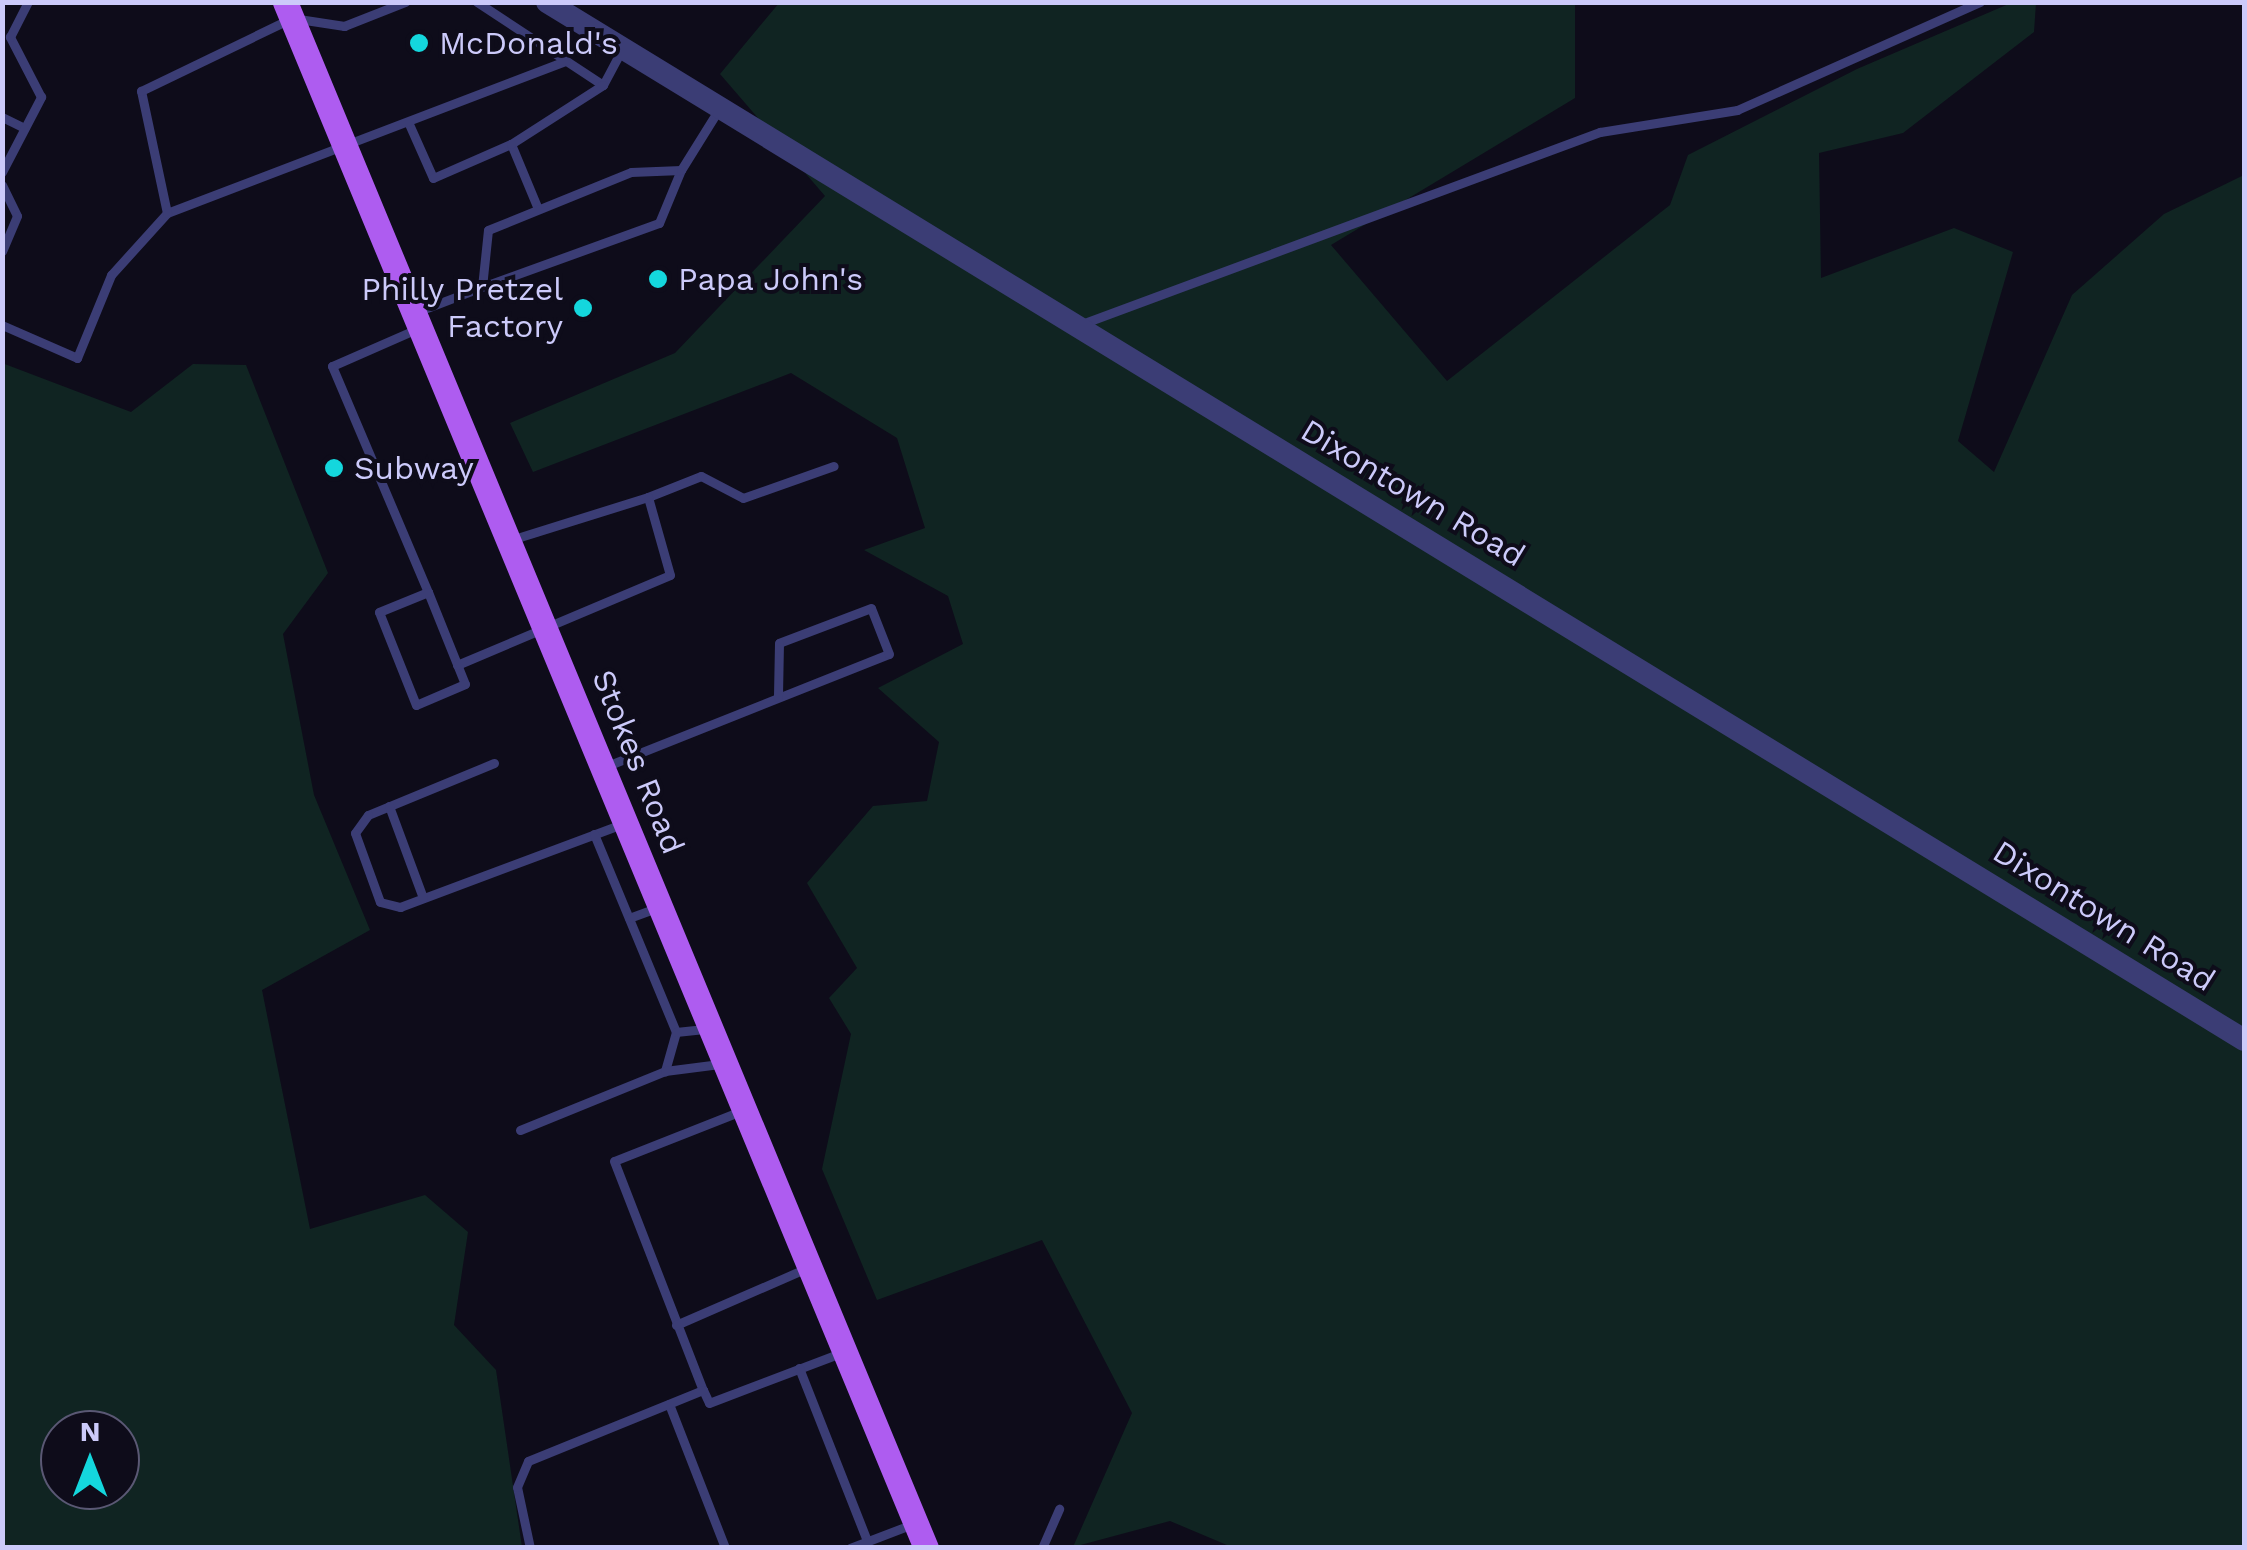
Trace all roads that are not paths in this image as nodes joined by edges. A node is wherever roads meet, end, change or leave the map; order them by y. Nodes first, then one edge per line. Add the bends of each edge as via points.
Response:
1 (28, 2) edge
2 (405, 2) edge
3 (477, 2) edge
4 (547, 2) edge
5 (1980, 2) edge
6 (288, 10) edge
7 (6, 35) edge
8 (622, 50) junction
9 (566, 62) junction
10 (603, 84) junction
11 (720, 109) junction
12 (2, 118) edge
13 (409, 124) junction
14 (25, 128) junction
15 (511, 144) junction
16 (347, 147) junction
17 (681, 170) junction
18 (2, 172) edge
19 (2, 185) edge
20 (538, 210) junction
21 (167, 214) junction
22 (2, 252) edge
23 (482, 287) junction
24 (418, 320) junction
25 (2, 325) edge
26 (1077, 326) junction
27 (834, 466) dead end
28 (648, 497) junction
29 (510, 540) junction
30 (428, 592) junction
31 (547, 627) junction
32 (458, 665) junction
33 (778, 697) junction
34 (494, 763) dead end
35 (604, 767) junction
36 (389, 806) junction
37 (627, 822) junction
38 (594, 834) junction
39 (422, 898) junction
40 (662, 906) junction
41 (629, 918) junction
42 (713, 1028) junction
43 (676, 1032) junction
44 (2244, 1040) edge
45 (728, 1063) junction
46 (665, 1071) junction
47 (747, 1109) junction
48 (520, 1130) dead end
49 (810, 1267) junction
50 (676, 1325) junction
51 (846, 1351) junction
52 (799, 1368) junction
53 (702, 1390) junction
54 (668, 1404) junction
55 (1059, 1509) dead end
56 (916, 1523) junction
57 (880, 1536) junction
58 (867, 1541) junction
59 (530, 1548) edge
60 (726, 1548) edge
61 (850, 1548) edge
62 (885, 1548) edge
63 (926, 1548) edge
64 (1042, 1548) edge

1 - 7 lane
2 - 6 lane via 344,26
3 - 9 lane
4 - 8 street, Dixontown Road
5 - 26 lane via 1737,110 1586,136
6 - 16 main road, Stokes Road
6 - 21 lane via 141,90
7 - 14 lane via 40,96
8 - 10 lane
8 - 11 street, Dixontown Road
9 - 10 lane
9 - 13 lane
10 - 15 lane
11 - 17 lane
11 - 26 street, Dixontown Road
12 - 14 lane
13 - 15 lane via 433,178
13 - 16 lane
14 - 18 lane
15 - 20 lane
16 - 21 lane
16 - 24 main road, Stokes Road
17 - 20 lane via 630,172
17 - 23 lane via 659,223
19 - 22 lane via 16,216
20 - 23 lane via 488,230
21 - 25 lane via 111,275 77,358
23 - 24 lane
24 - 29 main road, Stokes Road
24 - 30 lane via 332,366
26 - 44 street, Dixontown Road
27 - 28 lane via 743,498 701,476
28 - 29 lane
28 - 31 lane via 670,575
29 - 31 main road, Stokes Road
30 - 32 lane
30 - 32 lane via 379,612 416,705 465,684
31 - 32 lane
31 - 35 main road, Stokes Road
33 - 33 lane via 889,654 871,608 779,643
33 - 35 lane
34 - 36 lane
35 - 37 main road, Stokes Road
36 - 39 lane
36 - 39 lane via 354,833 380,902
37 - 38 lane
37 - 40 main road, Stokes Road
38 - 39 lane
38 - 41 lane
40 - 41 lane
40 - 42 main road, Stokes Road
41 - 43 lane
42 - 43 lane
42 - 45 main road, Stokes Road
43 - 46 lane
45 - 46 lane
45 - 47 main road, Stokes Road
46 - 48 lane
47 - 49 main road, Stokes Road
47 - 50 lane via 614,1161
49 - 50 lane
49 - 51 main road, Stokes Road
50 - 53 lane
51 - 52 lane
51 - 56 main road, Stokes Road
52 - 53 lane via 709,1402
52 - 58 lane
53 - 54 lane
54 - 59 lane via 528,1461 517,1487
54 - 60 lane
55 - 64 lane
56 - 57 lane
56 - 63 main road, Stokes Road
57 - 58 lane
57 - 62 lane
58 - 61 lane

